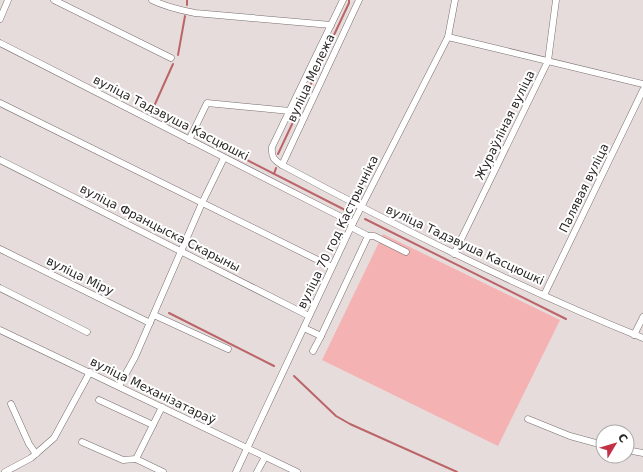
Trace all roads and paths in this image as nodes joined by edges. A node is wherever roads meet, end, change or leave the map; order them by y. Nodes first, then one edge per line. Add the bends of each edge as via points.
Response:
1 (8, 0) edge
2 (54, 0) edge
3 (152, 0) edge
4 (343, 0) edge
5 (359, 0) edge
6 (455, 0) edge
7 (556, 0) edge
8 (0, 19) edge
9 (331, 25) junction
10 (448, 37) junction
11 (0, 43) edge
12 (171, 58) dead end
13 (548, 61) junction
14 (643, 84) edge
15 (643, 90) edge
16 (0, 103) edge
17 (290, 111) junction
18 (189, 140) junction
19 (224, 158) junction
20 (0, 160) edge
21 (282, 165) junction
22 (202, 203) junction
23 (361, 208) junction
24 (352, 225) junction
25 (368, 236) junction
26 (0, 249) edge
27 (181, 251) junction
28 (406, 252) dead end
29 (454, 254) junction
30 (332, 267) junction
31 (0, 288) edge
32 (544, 295) junction
33 (154, 315) junction
34 (309, 316) junction
35 (643, 317) edge
36 (150, 323) junction
37 (304, 328) junction
38 (0, 330) edge
39 (87, 332) dead end
40 (634, 335) junction
41 (321, 336) junction
42 (643, 338) edge
43 (228, 349) dead end
44 (313, 351) dead end
45 (90, 372) junction
46 (119, 386) junction
47 (99, 400) dead end
48 (11, 404) dead end
49 (162, 407) junction
50 (528, 419) dead end
51 (153, 426) junction
52 (82, 442) dead end
53 (595, 443) edge
54 (248, 449) junction
55 (36, 454) junction
56 (265, 457) junction
57 (136, 458) junction
58 (5, 472) edge
59 (163, 472) edge
60 (236, 472) edge
61 (258, 472) edge
62 (297, 472) edge

1 - 8 street
2 - 12 street
3 - 9 street via 187,12
4 - 9 street
5 - 21 street, вуліца Мележа
6 - 10 street, вуліца 70 год Кастрычніка
7 - 13 street, Жураўліная вуліца
9 - 17 street
10 - 13 street
10 - 23 street, вуліца 70 год Кастрычніка
11 - 18 street, вуліца Тадэвуша Касцюшкі
13 - 14 street
13 - 29 street, Жураўліная вуліца
15 - 32 street, Палявая вуліца
16 - 22 street
17 - 18 street via 207,103
17 - 21 street via 272,147 272,156
18 - 19 street, вуліца Тадэвуша Касцюшкі
19 - 22 street
19 - 24 street, вуліца Тадэвуша Касцюшкі
20 - 27 street, вуліца Францыска Скарыны
21 - 23 street, вуліца Тадэвуша Касцюшкі
22 - 27 street
22 - 30 street
23 - 24 street, вуліца 70 год Кастрычніка
23 - 29 street, вуліца Тадэвуша Касцюшкі
24 - 25 street, вуліца Тадэвуша Касцюшкі
24 - 30 street, вуліца 70 год Кастрычніка
25 - 28 street, вуліца Тадэвуша Касцюшкі via 374,236
25 - 41 street
26 - 36 street, вуліца Міру
27 - 33 street
27 - 34 street, вуліца Францыска Скарыны
29 - 32 street, вуліца Тадэвуша Касцюшкі
30 - 34 street, вуліца 70 год Кастрычніка
31 - 39 street
32 - 40 street, вуліца Тадэвуша Касцюшкі
33 - 36 street
33 - 43 street
34 - 37 street, вуліца 70 год Кастрычніка
35 - 40 street
36 - 46 street
37 - 41 street
37 - 54 street, вуліца 70 год Кастрычніка
38 - 45 street, вуліца Механізатараў
40 - 42 street, вуліца Тадэвуша Касцюшкі
41 - 44 street
45 - 46 street, вуліца Механізатараў
45 - 55 street via 54,438
46 - 49 street, вуліца Механізатараў
47 - 51 street
48 - 55 street
49 - 51 street
49 - 54 street, вуліца Механізатараў
50 - 53 street
51 - 57 street
52 - 57 street via 123,460
54 - 56 street, вуліца Механізатараў
54 - 60 street, вуліца 70 год Кастрычніка
55 - 58 street
56 - 61 street
56 - 62 street, вуліца Механізатараў
57 - 59 street

